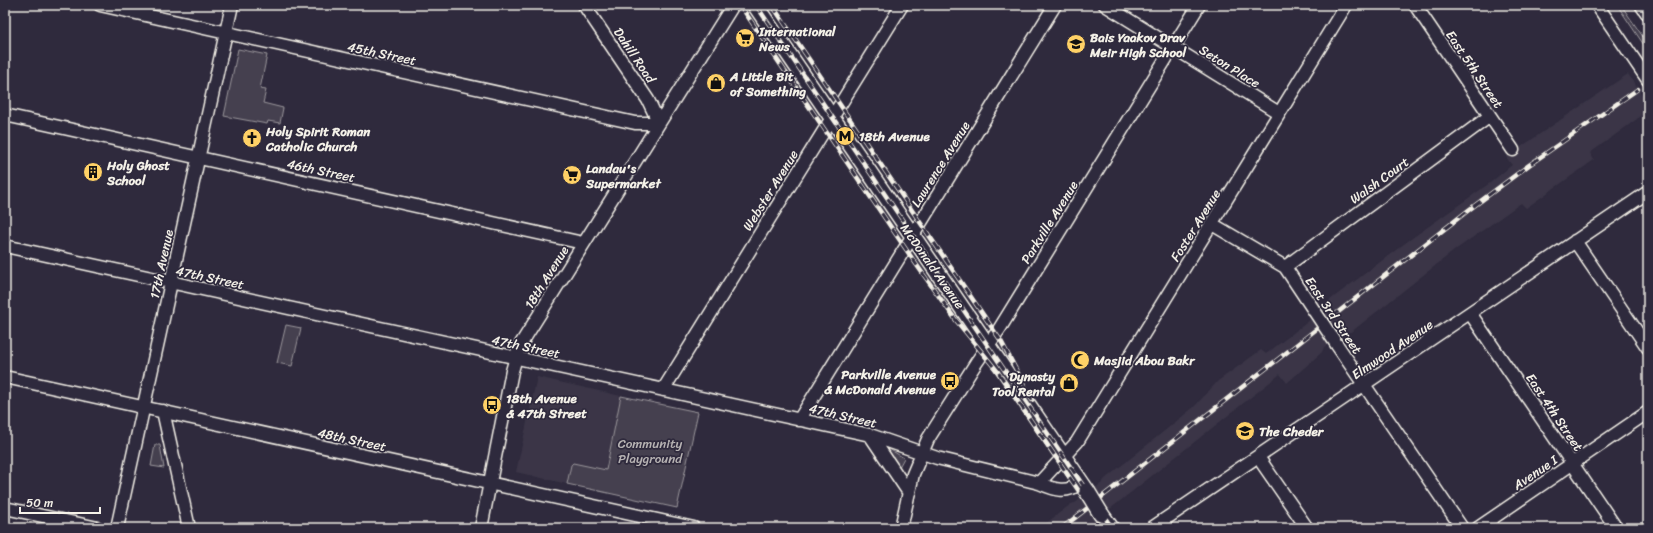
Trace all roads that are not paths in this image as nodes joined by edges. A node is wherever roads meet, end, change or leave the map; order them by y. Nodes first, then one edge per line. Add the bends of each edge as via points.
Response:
1 (100, 5) edge
2 (232, 5) edge
3 (584, 5) edge
4 (733, 5) edge
5 (754, 5) edge
6 (902, 5) edge
7 (1055, 5) edge
8 (1105, 5) edge
9 (1199, 5) edge
10 (1346, 5) edge
11 (1415, 5) edge
12 (1597, 5) edge
13 (1643, 5) edge
14 (1648, 12) edge
15 (226, 33) junction
16 (1173, 47) junction
17 (1648, 80) edge
18 (1280, 113) junction
19 (5, 115) edge
20 (1490, 116) junction
21 (831, 118) junction
22 (659, 123) junction
23 (1513, 150) dead end
24 (198, 158) junction
25 (1648, 192) edge
26 (1212, 224) junction
27 (912, 236) junction
28 (1575, 241) junction
29 (583, 243) junction
30 (5, 246) edge
31 (1285, 267) junction
32 (171, 283) junction
33 (1470, 313) junction
34 (988, 345) junction
35 (1648, 348) edge
36 (516, 358) junction
37 (5, 377) edge
38 (1364, 385) junction
39 (663, 390) junction
40 (144, 407) junction
41 (163, 411) junction
42 (1648, 412) edge
43 (799, 420) junction
44 (870, 435) junction
45 (922, 453) junction
46 (1063, 457) junction
47 (1258, 457) junction
48 (1572, 463) junction
49 (490, 483) junction
50 (1039, 483) junction
51 (1084, 487) junction
52 (909, 493) junction
53 (5, 508) edge
54 (98, 528) edge
55 (117, 528) edge
56 (189, 528) edge
57 (481, 528) edge
58 (694, 528) edge
59 (901, 528) edge
60 (1111, 528) edge
61 (1152, 528) edge
62 (1307, 528) edge
63 (1462, 528) edge
64 (1478, 528) edge
65 (1616, 528) edge

1 - 15 street, 45th Street
2 - 15 street, 17th Avenue
3 - 22 street, Dahill Road via 648,100
4 - 22 street, 18th Avenue
5 - 21 main road, McDonald Avenue
6 - 21 street, Webster Avenue
7 - 27 street, Lawrence Avenue
8 - 16 street, Seton Place
9 - 16 street, Parkville Avenue
10 - 18 street, Foster Avenue
11 - 20 street, East 5th Street
12 - 17 street
13 - 14 main road
15 - 22 street, 45th Street via 635,123
15 - 24 street, 17th Avenue
16 - 18 street, Seton Place
16 - 34 street, Parkville Avenue
18 - 26 street, Foster Avenue
19 - 24 street, 46th Street
20 - 23 street, East 5th Street
20 - 31 street, Walsh Court
21 - 27 main road, McDonald Avenue
21 - 39 street, Webster Avenue
22 - 29 street, 18th Avenue
24 - 29 street, 46th Street
24 - 32 street, 17th Avenue
25 - 28 street, Elmwood Avenue
26 - 31 street, East 3rd Street
26 - 46 street, Foster Avenue via 1077,442
27 - 34 main road, McDonald Avenue
27 - 43 street, Lawrence Avenue
28 - 33 street, Elmwood Avenue
28 - 35 street
29 - 36 street, 18th Avenue via 523,340
30 - 32 street, 47th Street
31 - 38 street, East 3rd Street, bridge
32 - 36 street, 47th Street
32 - 40 street, 17th Avenue
33 - 38 street, Elmwood Avenue
33 - 48 street, East 4th Street
34 - 45 street, Parkville Avenue via 928,439
34 - 46 main road, McDonald Avenue
36 - 39 street, 47th Street
36 - 49 street, 18th Avenue
37 - 40 street, 48th Street
38 - 47 street, Elmwood Avenue
38 - 63 street, East 3rd Street
39 - 43 street, 47th Street
40 - 41 street, 48th Street
40 - 55 street, 17th Avenue
41 - 49 street, 48th Street
41 - 56 street
42 - 48 street, Avenue I
43 - 44 street, 47th Street
44 - 45 street, 47th Street
44 - 52 street
45 - 50 street, 47th Street
45 - 52 street, Parkville Avenue via 913,474
46 - 50 street
46 - 51 main road, McDonald Avenue
47 - 61 street, Elmwood Avenue
47 - 62 street
48 - 64 street, Avenue I
48 - 65 street, East 4th Street
49 - 57 street, 18th Avenue
49 - 58 street, 48th Street
50 - 51 street, 47th Street via 1062,490
51 - 60 main road, McDonald Avenue, bridge
52 - 59 street, Parkville Avenue
53 - 54 street

